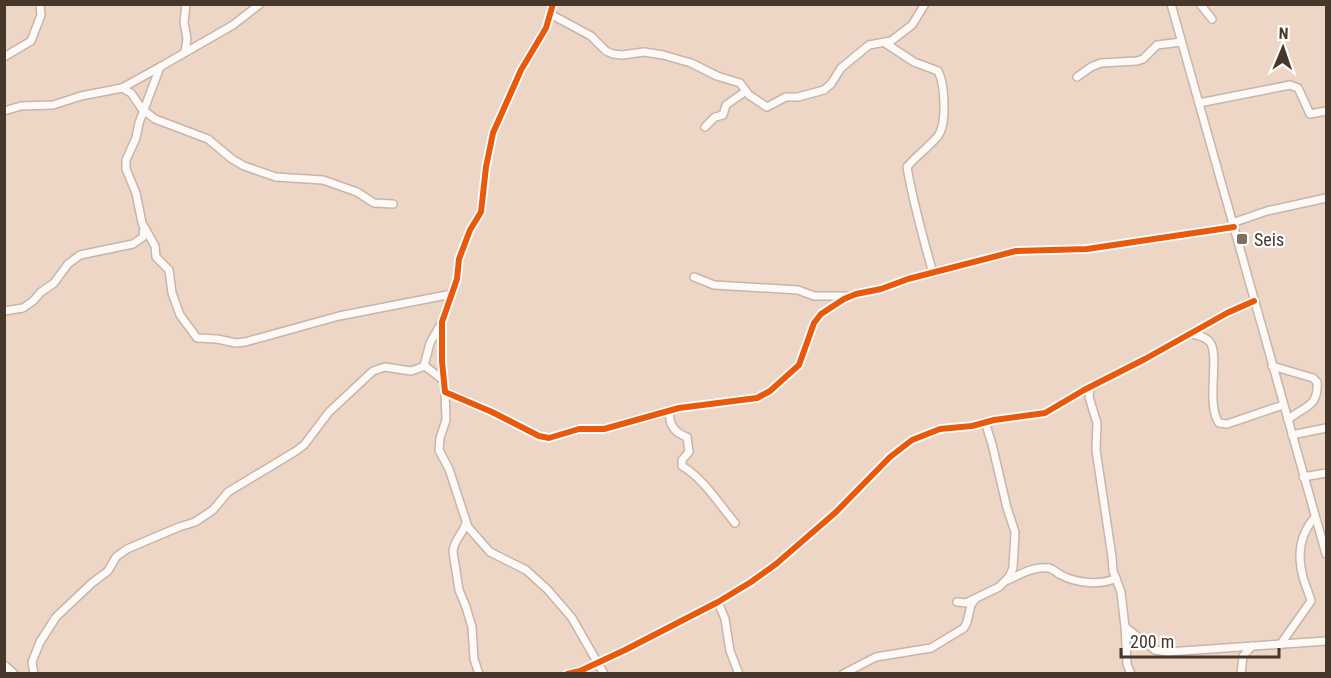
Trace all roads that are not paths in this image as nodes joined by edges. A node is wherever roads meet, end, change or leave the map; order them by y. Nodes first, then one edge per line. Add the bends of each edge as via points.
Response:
1 (40, 4) edge
2 (186, 4) edge
3 (260, 4) edge
4 (553, 4) edge
5 (925, 4) edge
6 (1171, 4) edge
7 (1200, 4) edge
8 (552, 15) junction
9 (1212, 19) dead end
10 (1181, 42) junction
11 (885, 43) junction
12 (185, 52) junction
13 (4, 57) edge
14 (160, 67) junction
15 (1077, 76) dead end
16 (122, 88) junction
17 (746, 91) junction
18 (1199, 104) junction
19 (4, 111) edge
20 (144, 111) junction
21 (1326, 111) edge
22 (705, 127) dead end
23 (1326, 198) edge
24 (393, 204) dead end
25 (1233, 225) junction
26 (144, 227) junction
27 (933, 273) junction
28 (694, 277) dead end
29 (452, 294) junction
30 (849, 296) junction
31 (1254, 301) junction
32 (4, 311) edge
33 (442, 322) junction
34 (1192, 334) junction
35 (424, 366) junction
36 (1272, 366) junction
37 (443, 380) junction
38 (1090, 387) junction
39 (445, 392) junction
40 (1283, 405) junction
41 (670, 410) junction
42 (1288, 420) junction
43 (985, 422) junction
44 (1326, 428) edge
45 (1292, 435) junction
46 (1326, 473) edge
47 (1304, 477) junction
48 (1315, 517) junction
49 (735, 523) dead end
50 (466, 524) junction
51 (1326, 554) edge
52 (1116, 578) junction
53 (1005, 582) junction
54 (975, 599) junction
55 (718, 602) junction
56 (957, 602) dead end
57 (1125, 626) junction
58 (1326, 640) edge
59 (1280, 645) junction
60 (1252, 646) junction
61 (598, 661) junction
62 (4, 666) edge
63 (13, 674) edge
64 (34, 674) edge
65 (479, 674) edge
66 (567, 674) edge
67 (604, 674) edge
68 (739, 674) edge
69 (843, 674) edge
70 (1131, 674) edge
71 (1240, 674) edge

1 - 13 street via 41,15 31,41
2 - 12 street
3 - 12 street via 233,26
4 - 8 street
5 - 11 street via 915,22
6 - 10 street
7 - 9 street
8 - 17 street via 591,36 613,54 652,53 691,63 742,84
8 - 29 street via 521,70 493,133 481,212 460,256
10 - 15 street via 1156,45 1137,62 1096,65
10 - 18 street
11 - 17 street via 869,45 837,72 825,90 786,98 767,107
11 - 27 street via 914,62 938,70 942,80 944,111 939,135 907,167
12 - 14 street
14 - 16 street
14 - 20 street
16 - 19 street via 53,105
16 - 20 street via 131,93
17 - 22 street
18 - 21 street via 1290,85 1298,88 1310,114
18 - 25 street
20 - 24 street via 162,123 208,139 249,168 282,178 319,179 357,192 374,203
20 - 26 street via 125,165
23 - 25 street via 1267,211
25 - 27 street via 1087,249 1016,251
25 - 31 street
26 - 29 street via 155,246 156,257 169,270 180,315 200,339 245,342 339,316
26 - 32 street via 143,237 133,243 74,258 33,302
27 - 30 street
28 - 30 street via 714,285
29 - 33 street
30 - 41 street via 813,323 799,365 766,394
31 - 34 street
31 - 36 street
33 - 35 street via 430,343
33 - 37 street
34 - 38 street
34 - 40 street via 1208,340 1214,354 1212,393 1219,423 1227,424
35 - 37 street
35 - 64 street via 407,371 385,367 373,371 329,412 296,451 228,492 213,510 195,522 121,553 108,571 56,617 32,662
36 - 40 street
36 - 42 street via 1317,382 1312,403
37 - 39 street
38 - 43 street via 1045,414
38 - 52 street
39 - 41 street via 549,438 579,429 604,429
39 - 50 street via 446,420 439,450 454,481
40 - 42 street
41 - 49 street via 674,429 687,437 689,452 682,466
42 - 45 street
43 - 53 street via 1016,532 1013,568
43 - 55 street via 940,429 906,444 776,564
44 - 45 street
45 - 47 street
46 - 47 street
47 - 48 street
48 - 51 street
48 - 59 street via 1305,531 1300,552 1302,575 1311,601
50 - 61 street via 490,552 526,570 541,583 572,618
50 - 65 street via 453,552
52 - 53 street via 1083,582 1043,568
52 - 57 street
53 - 54 street
54 - 56 street
54 - 69 street via 964,628 931,648 876,657
55 - 61 street
55 - 68 street
57 - 60 street via 1161,652
57 - 70 street
58 - 59 street
59 - 60 street
60 - 71 street via 1243,656
61 - 66 street
61 - 67 street
62 - 63 highway

